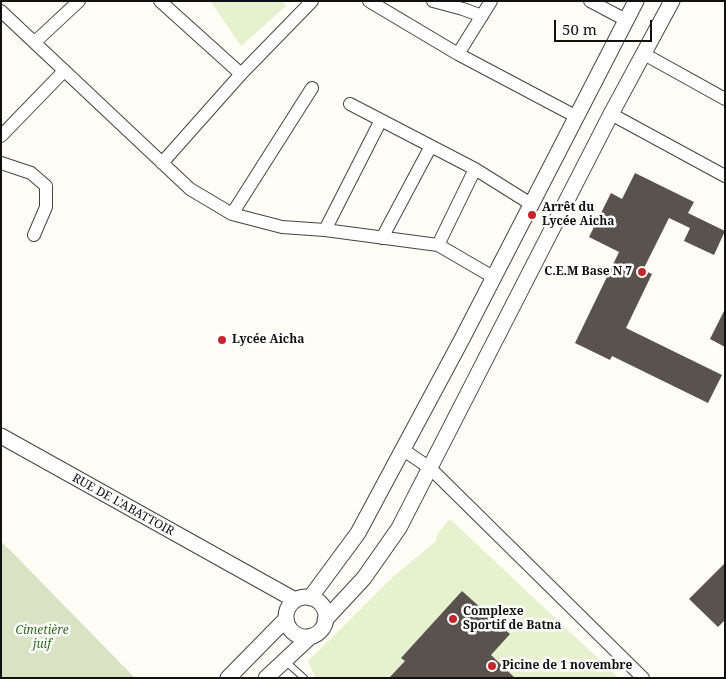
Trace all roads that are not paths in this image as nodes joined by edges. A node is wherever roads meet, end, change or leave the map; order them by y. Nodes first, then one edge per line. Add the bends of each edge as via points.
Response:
1 (79, 1) edge
2 (160, 1) edge
3 (312, 1) edge
4 (369, 1) edge
5 (433, 1) edge
6 (491, 1) edge
7 (590, 1) edge
8 (636, 1) edge
9 (672, 1) edge
10 (1, 11) edge
11 (482, 16) junction
12 (626, 20) junction
13 (35, 42) junction
14 (458, 54) junction
15 (644, 54) junction
16 (64, 71) junction
17 (241, 74) junction
18 (312, 88) dead end
19 (725, 99) edge
20 (350, 104) dead end
21 (611, 114) junction
22 (577, 117) junction
23 (381, 120) junction
24 (1, 136) edge
25 (431, 146) junction
26 (162, 163) junction
27 (1, 164) edge
28 (475, 169) junction
29 (724, 173) edge
30 (531, 204) junction
31 (232, 214) junction
32 (325, 230) junction
33 (34, 235) dead end
34 (382, 238) junction
35 (438, 245) junction
36 (493, 277) junction
37 (1, 436) edge
38 (402, 449) junction
39 (430, 468) junction
40 (303, 599) junction
41 (286, 619) junction
42 (325, 620) junction
43 (311, 636) junction
44 (284, 660) junction
45 (228, 678) edge
46 (266, 678) edge
47 (304, 678) edge
48 (643, 678) edge

1 - 13 street
2 - 17 street
3 - 17 street
4 - 14 street
5 - 11 street
6 - 11 street
7 - 12 street
8 - 12 street
9 - 15 street
10 - 13 street
11 - 14 street
12 - 22 street
13 - 16 street
14 - 22 street
15 - 19 street
15 - 21 street
16 - 24 street
16 - 26 street
17 - 26 street
18 - 31 street
20 - 23 street
21 - 29 street
21 - 39 street
22 - 30 street
23 - 25 street
23 - 32 street
25 - 28 street
25 - 34 street
26 - 31 street via 190,189
27 - 33 street via 31,173 46,186 46,207
28 - 30 street
28 - 35 street
30 - 36 street
31 - 32 street via 282,227
32 - 34 street
34 - 35 street
35 - 36 street
36 - 38 street
37 - 40 street, RUE DE L'ABATTOIR via 245,573
38 - 39 street
38 - 40 street via 358,533
39 - 42 street via 399,528 364,578
39 - 48 street
40 - 41 street via 290,605
40 - 42 street via 318,602 323,607
41 - 43 street via 290,629 297,634
41 - 45 street
42 - 43 street via 323,628
43 - 44 street
44 - 46 street
44 - 47 lane

